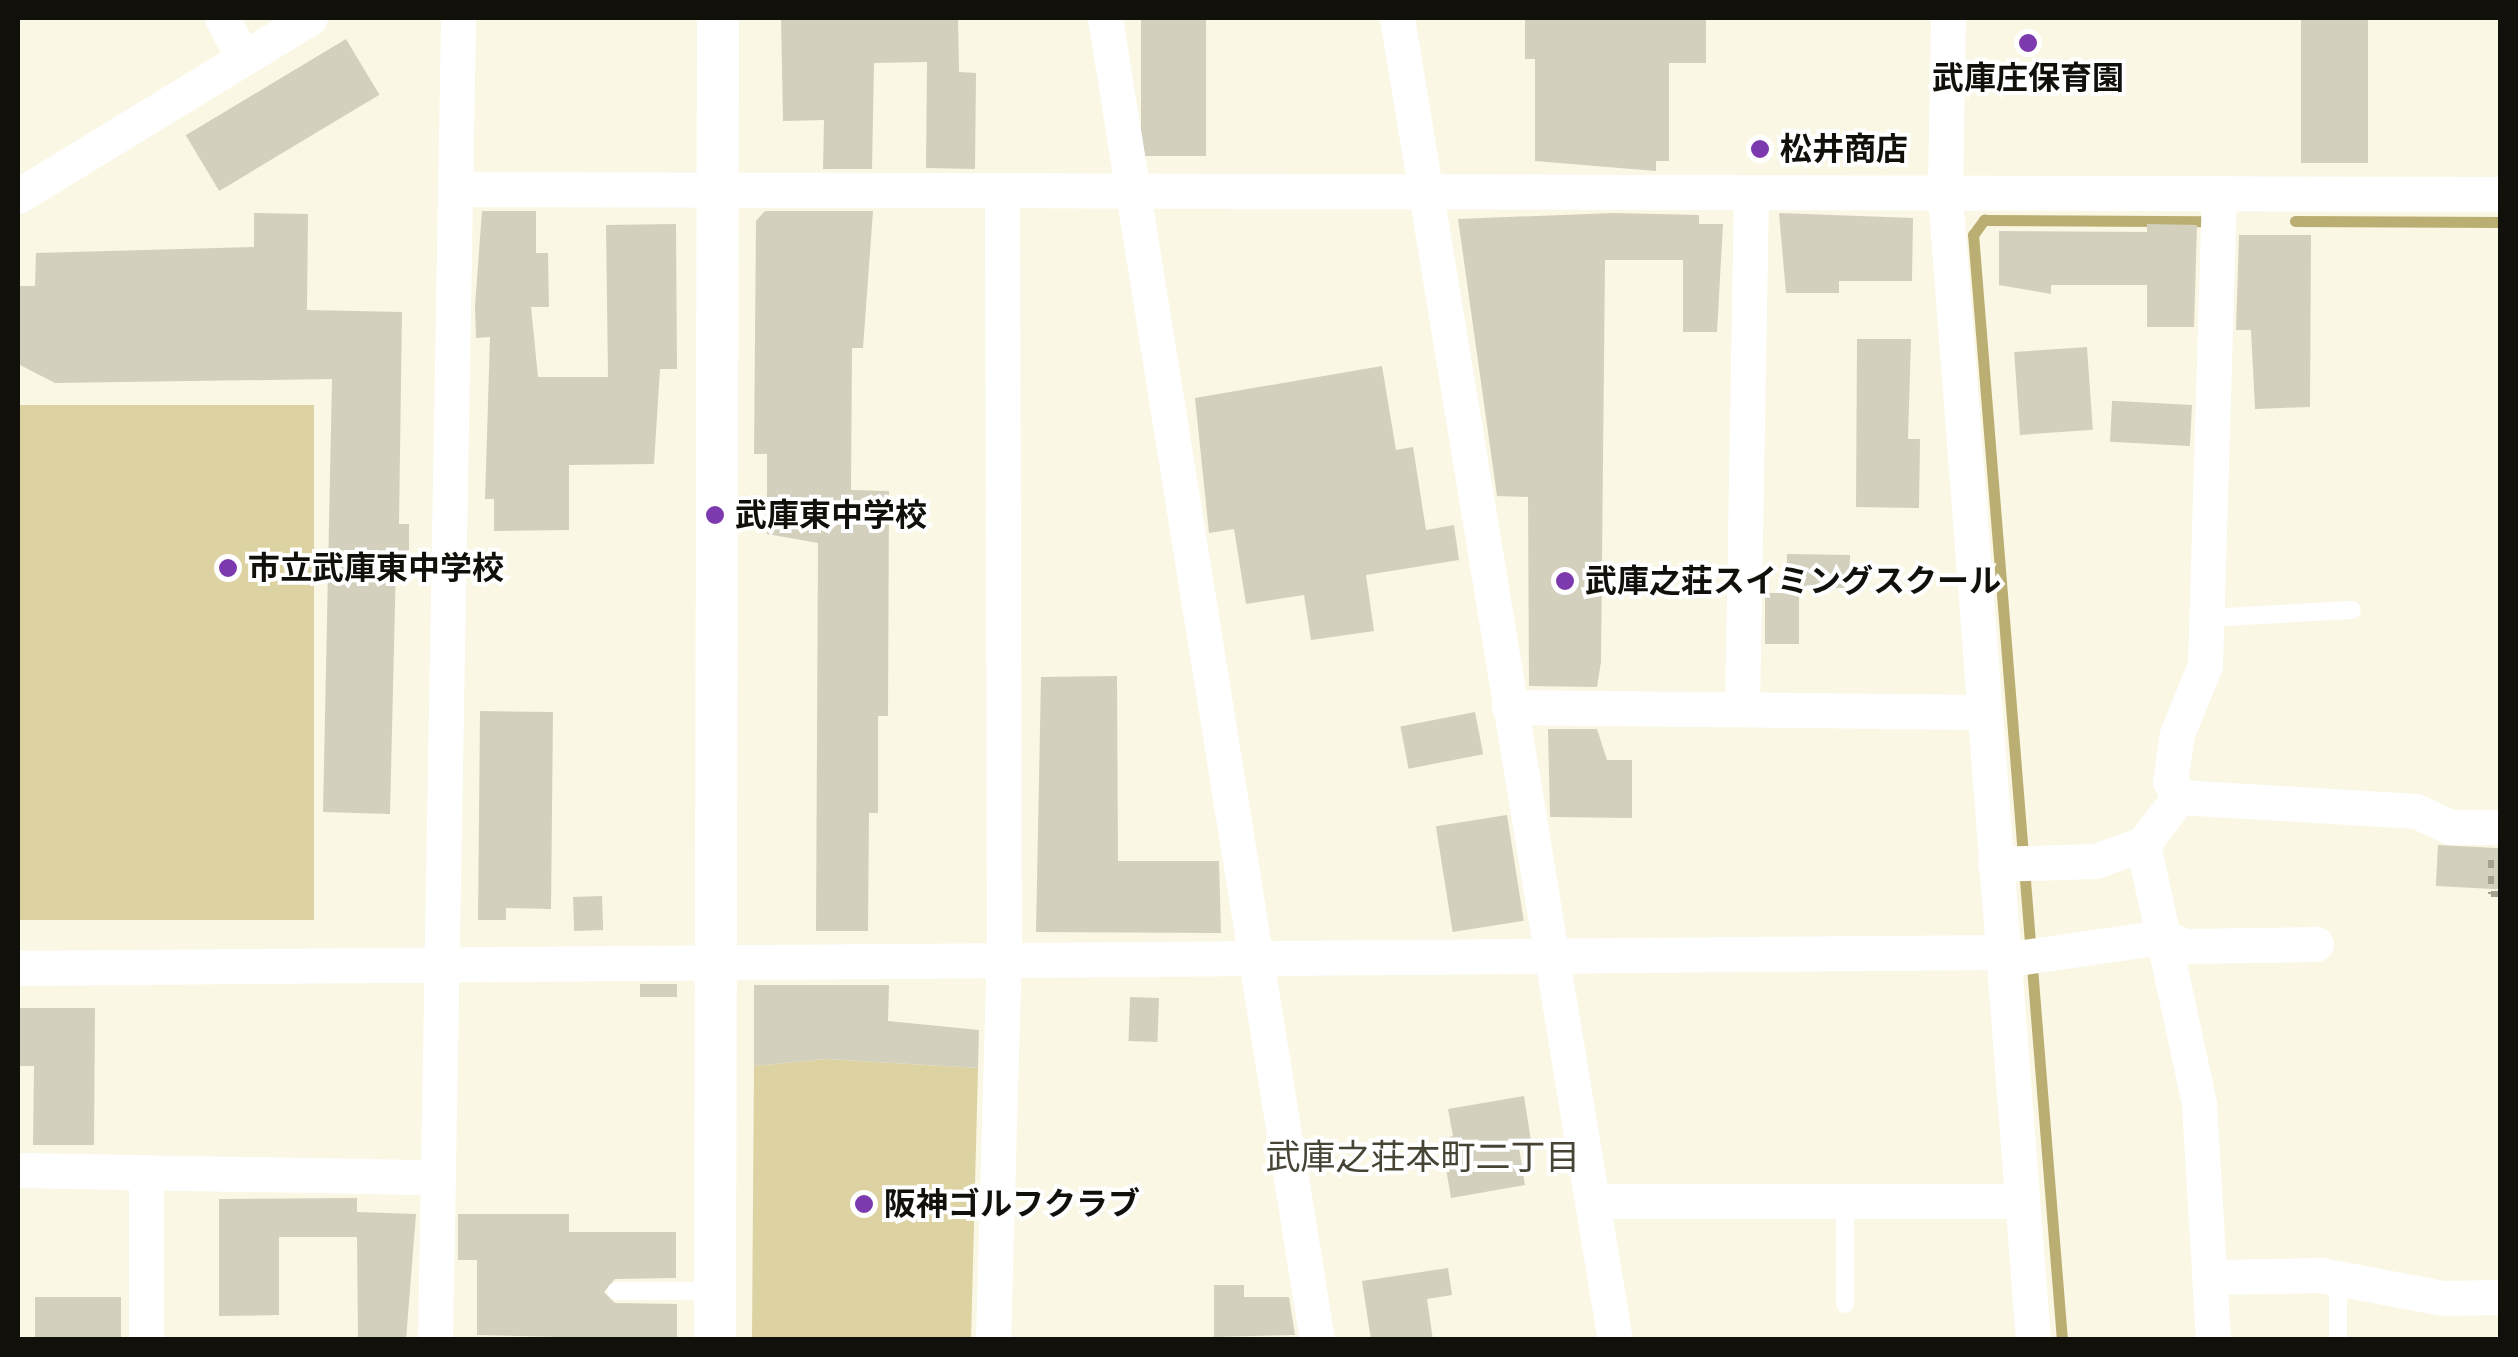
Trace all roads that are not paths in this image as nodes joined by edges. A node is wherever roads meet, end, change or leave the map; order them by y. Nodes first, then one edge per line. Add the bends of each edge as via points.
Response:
1 (222, 18) edge
2 (310, 18) edge
3 (458, 18) edge
4 (718, 18) edge
5 (1104, 18) edge
6 (1396, 18) edge
7 (1948, 18) edge
8 (242, 58) junction
9 (455, 190) junction
10 (716, 191) junction
11 (1002, 191) junction
12 (1423, 192) junction
13 (1134, 194) junction
14 (1751, 194) junction
15 (2500, 194) edge
16 (1945, 195) junction
17 (2219, 195) junction
18 (18, 196) edge
19 (2352, 610) dead end
20 (2207, 618) junction
21 (1510, 707) junction
22 (1742, 710) junction
23 (1984, 712) junction
24 (2179, 797) junction
25 (2500, 827) edge
26 (2142, 844) junction
27 (2014, 863) junction
28 (2162, 937) junction
29 (2316, 944) dead end
30 (1260, 952) junction
31 (2018, 956) junction
32 (716, 957) junction
33 (1004, 958) junction
34 (438, 960) junction
35 (1552, 961) junction
36 (18, 968) edge
37 (18, 1170) edge
38 (146, 1172) junction
39 (435, 1177) junction
40 (1592, 1201) junction
41 (1846, 1201) junction
42 (2021, 1201) junction
43 (2209, 1277) junction
44 (2338, 1279) junction
45 (616, 1291) dead end
46 (715, 1291) junction
47 (2500, 1297) edge
48 (1846, 1304) dead end
49 (146, 1340) edge
50 (435, 1340) edge
51 (715, 1340) edge
52 (993, 1340) edge
53 (1317, 1340) edge
54 (1615, 1340) edge
55 (2032, 1340) edge
56 (2213, 1340) edge
57 (2338, 1340) edge

1 - 8 street
2 - 8 street
3 - 9 street
4 - 10 street
5 - 13 street
6 - 12 street
7 - 16 street
8 - 18 street
9 - 10 street
9 - 34 street
10 - 11 street
10 - 32 street
11 - 13 street
11 - 33 street
12 - 13 street
12 - 14 street
12 - 21 street
13 - 30 street
14 - 16 street
14 - 22 street
15 - 17 street
16 - 17 street
16 - 23 street
17 - 20 street
19 - 20 lane
20 - 24 street via 2205,665 2177,734 2170,780
21 - 22 street
21 - 35 street
22 - 23 street
23 - 27 street
24 - 25 street via 2416,811 2450,827
24 - 26 street
26 - 27 street via 2095,861
26 - 28 street
27 - 31 street
28 - 29 street via 2185,946
28 - 31 street
28 - 43 street via 2198,1104
30 - 33 street
30 - 35 street
30 - 53 street
31 - 35 street
31 - 42 street
32 - 33 street
32 - 34 street
32 - 46 street
33 - 52 street
34 - 36 street
34 - 39 street
35 - 40 street
37 - 38 street
38 - 39 street
38 - 49 street
39 - 50 street
40 - 41 street
40 - 54 street
41 - 42 street
41 - 48 lane
42 - 55 street
43 - 44 street
43 - 56 street
44 - 47 street via 2443,1298
44 - 57 lane
45 - 46 lane
46 - 51 street

